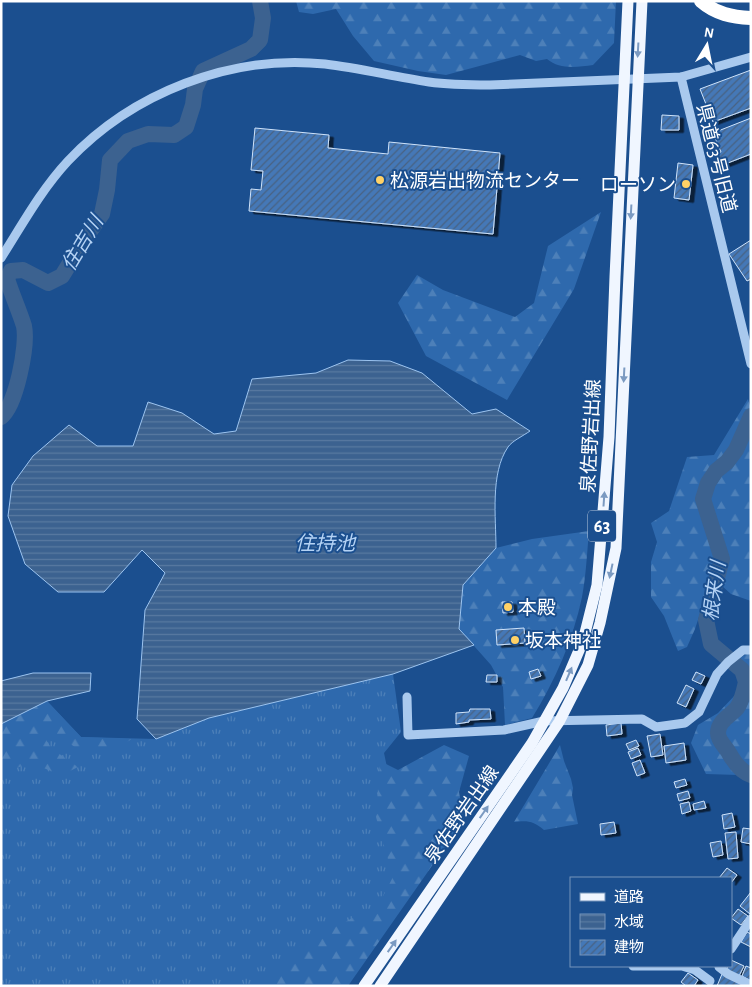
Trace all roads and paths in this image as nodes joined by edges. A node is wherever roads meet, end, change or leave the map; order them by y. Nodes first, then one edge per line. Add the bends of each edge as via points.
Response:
1 (628, 1) edge
2 (642, 1) edge
3 (701, 1) edge
4 (751, 18) edge
5 (751, 57) edge
6 (681, 77) junction
7 (624, 78) junction
8 (637, 78) junction
9 (1, 258) edge
10 (751, 363) edge
11 (751, 650) edge
12 (406, 697) dead end
13 (544, 721) junction
14 (559, 722) junction
15 (751, 919) edge
16 (732, 948) edge
17 (685, 967) edge
18 (719, 967) edge
19 (709, 984) edge
20 (751, 984) edge
21 (364, 986) edge
22 (380, 986) edge

1 - 7 main road, 泉佐野岩出線 / 63
2 -> 8 main road, 泉佐野岩出線 / 63
3 - 4 highway via 727,15
5 - 6 street
6 - 8 street
6 - 10 street, 県道63号旧道
7 - 8 street
7 - 9 street via 460,85 324,64 291,63 241,67 206,76 150,99 91,139 46,188
13 -> 7 main road, 泉佐野岩出線 / 63 via 563,688 583,641 597,585 609,437
8 -> 14 main road, 泉佐野岩出線 / 63 via 616,548 588,665
11 - 14 street via 743,650 717,674 699,712 685,723 656,727 642,719
12 - 13 street via 408,735 504,730
13 - 14 street
21 -> 13 main road, 泉佐野岩出線 / 63
14 - 22 main road, 泉佐野岩出線 / 63
15 - 16 street
17 - 19 street via 694,970
18 - 19 street
18 - 20 street

